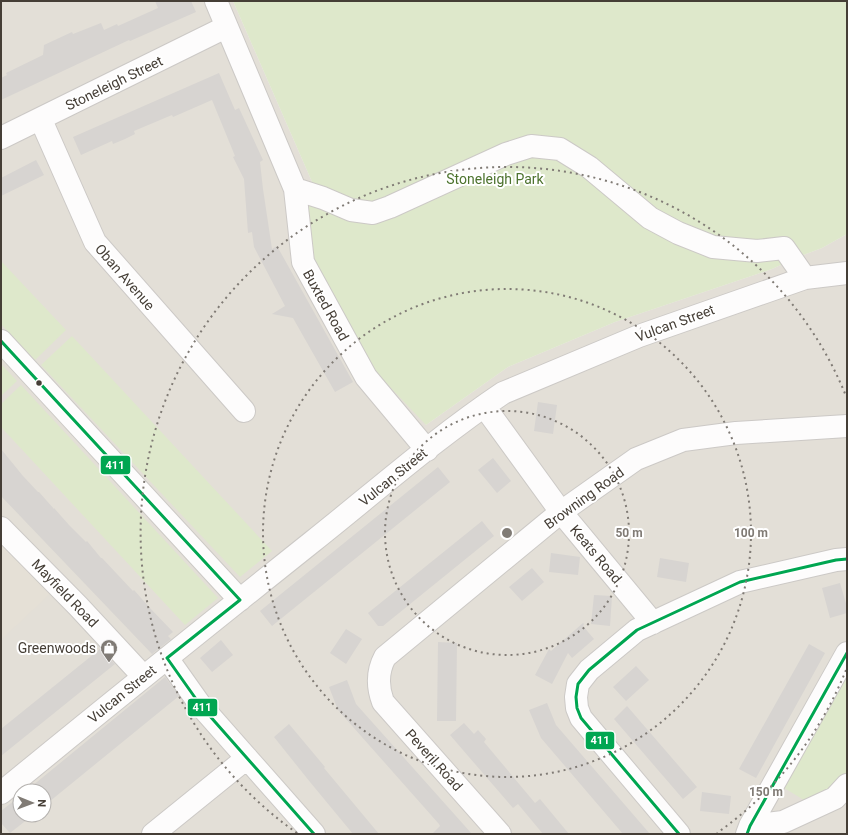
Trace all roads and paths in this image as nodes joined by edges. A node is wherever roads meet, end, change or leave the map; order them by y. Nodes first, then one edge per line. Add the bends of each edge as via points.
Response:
1 (216, 1) edge
2 (226, 27) junction
3 (41, 120) junction
4 (1, 138) edge
5 (294, 189) junction
6 (847, 273) edge
7 (805, 278) junction
8 (1, 341) edge
9 (484, 406) junction
10 (244, 412) dead end
11 (847, 426) edge
12 (427, 450) junction
13 (561, 512) junction
14 (1, 528) edge
15 (847, 559) edge
16 (240, 600) junction
17 (653, 623) junction
18 (847, 653) edge
19 (167, 658) junction
20 (144, 676) junction
21 (378, 681) joint
22 (247, 758) junction
23 (1, 793) edge
24 (843, 797) edge
25 (748, 830) edge
26 (157, 833) edge
27 (314, 834) edge
28 (500, 834) edge
29 (679, 834) edge

1 - 2 street, Buxted Road
2 - 3 street, Stoneleigh Street
2 - 5 street, Buxted Road
3 - 4 street, Stoneleigh Street
3 - 10 street, Oban Avenue via 95,242
5 - 7 street via 351,210 373,213 506,154 531,146 560,148 589,166 650,218 678,233 713,247 757,251 784,248
5 - 12 street, Buxted Road via 303,262 366,377
6 - 7 street, Vulcan Street
7 - 9 street, Vulcan Street via 639,336 503,393
8 - 16 street
9 - 12 street, Vulcan Street
9 - 13 street, Keats Road
11 - 13 street, Browning Road via 736,432 683,440 636,459
12 - 16 street, Vulcan Street
13 - 17 street, Keats Road
13 - 21 street, Browning Road via 385,657
14 - 20 street, Mayfield Road
15 - 17 street via 740,582
16 - 19 street, Vulcan Street
17 - 29 street via 637,630 589,670 578,684 577,708 581,718
18 - 25 street
19 - 20 street, Vulcan Street
19 - 22 street via 201,706
20 - 23 street, Vulcan Street
21 - 28 street, Peveril Road via 378,690 383,702
22 - 26 street
22 - 27 street
24 - 25 street via 783,822

